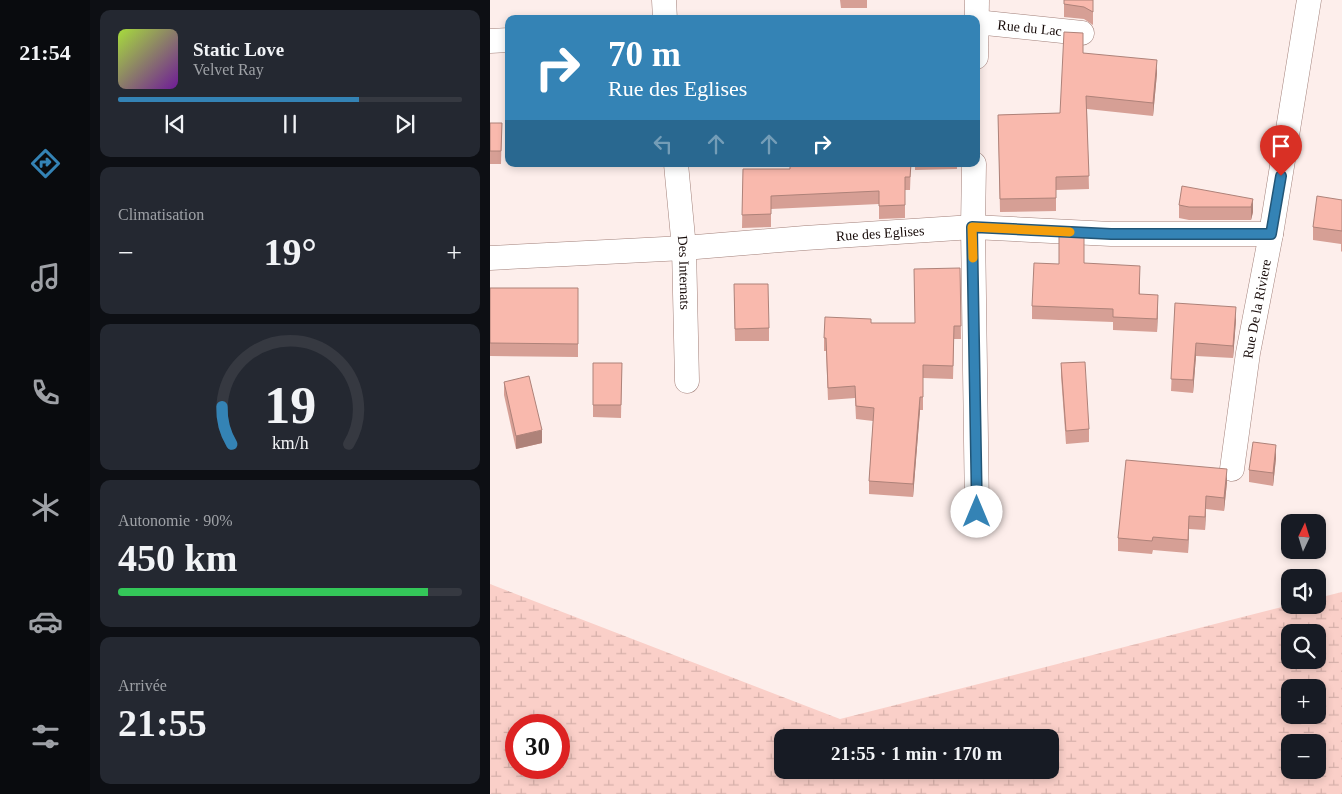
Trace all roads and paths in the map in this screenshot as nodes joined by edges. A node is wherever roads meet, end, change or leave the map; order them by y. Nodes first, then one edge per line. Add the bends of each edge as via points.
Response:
1 (664, 0) edge
2 (1309, 0) edge
3 (665, 15) edge
4 (980, 16) edge
5 (1082, 33) edge
6 (505, 40) edge
7 (490, 41) edge
8 (676, 167) edge
9 (974, 167) edge
10 (972, 227) junction
11 (1271, 234) junction
12 (684, 248) junction
13 (490, 258) edge
14 (687, 381) dead end
15 (1232, 469) dead end
16 (977, 512) dead end

1 - 3 street
2 - 11 street, Rue De la Riviere
4 - 5 street, Rue du Lac
6 - 7 street
8 - 12 street, Des Internats
9 - 10 street
10 - 11 street, Rue des Eglises via 1111,234
10 - 12 street, Rue des Eglises
10 - 16 street
11 - 15 street, Rue De la Riviere via 1248,353
12 - 13 street, Rue des Eglises
12 - 14 street, Des Internats

